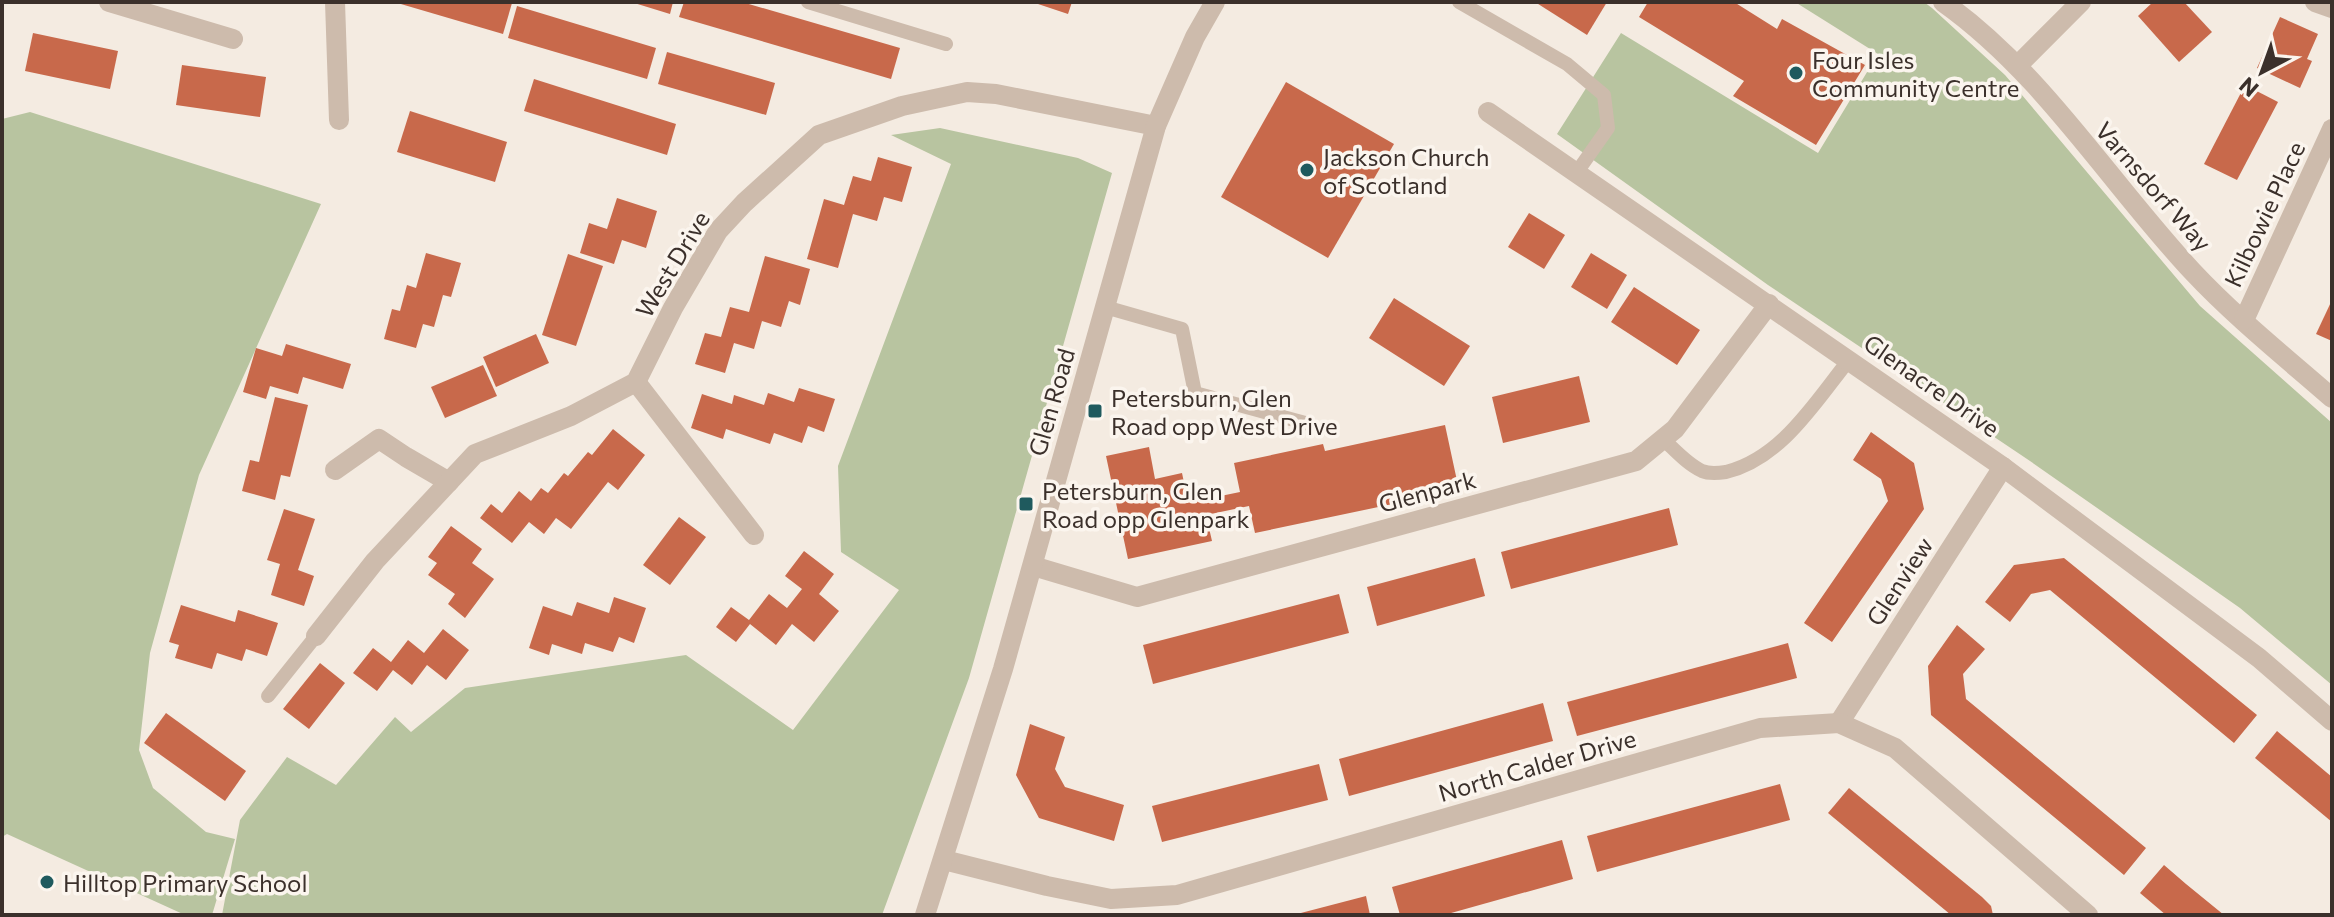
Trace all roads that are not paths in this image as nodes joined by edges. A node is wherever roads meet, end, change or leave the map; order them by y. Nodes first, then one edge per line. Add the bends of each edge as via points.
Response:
1 (109, 2) edge
2 (335, 2) edge
3 (808, 2) edge
4 (1215, 2) edge
5 (1459, 2) edge
6 (1943, 2) edge
7 (2081, 2) edge
8 (2315, 2) edge
9 (2332, 8) edge
10 (159, 9) edge
11 (233, 39) dead end
12 (946, 44) dead end
13 (2018, 65) junction
14 (1488, 112) dead end
15 (339, 120) dead end
16 (1156, 126) junction
17 (2332, 129) edge
18 (1577, 172) junction
19 (1769, 304) junction
20 (1105, 307) junction
21 (2244, 320) junction
22 (1849, 360) junction
23 (636, 382) junction
24 (2332, 398) edge
25 (1309, 424) dead end
26 (1663, 439) junction
27 (2003, 467) junction
28 (335, 470) dead end
29 (449, 482) junction
30 (754, 535) dead end
31 (1033, 566) junction
32 (316, 636) joint
33 (268, 696) dead end
34 (2332, 721) edge
35 (1839, 723) junction
36 (944, 860) junction
37 (925, 915) edge
38 (2088, 915) edge

1 - 10 street
2 - 15 street
3 - 12 lane
4 - 16 street, Glen Road
5 - 18 lane via 1567,64 1604,95 1608,128
6 - 13 street, Varnsdorf Way
7 - 13 street
8 - 9 street
10 - 11 street
13 - 21 street, Varnsdorf Way via 2193,272
14 - 18 street, Glenacre Drive
16 - 20 street, Glen Road
16 - 23 street, West Drive via 967,92 902,106 819,135 718,231
17 - 21 street, Kilbowie Place
18 - 19 street, Glenacre Drive
19 - 22 street, Glenacre Drive
19 - 26 street, Glenpark
20 - 25 lane via 1182,329 1195,393
20 - 31 street, Glen Road
21 - 24 street, Varnsdorf Way
22 - 26 lane via 1791,433 1744,467 1703,472
22 - 27 street, Glenacre Drive
23 - 29 street via 571,416 475,454
23 - 30 street
26 - 31 street, Glenpark via 1636,461 1137,597
27 - 34 street, Glenacre Drive via 2259,658
27 - 35 street, Glenview
28 - 29 street via 379,439
29 - 32 street via 375,561
31 - 36 street, Glen Road
32 - 33 lane
35 - 36 street, North Calder Drive via 1760,728 1177,895 1111,899
35 - 38 street, North Calder Drive via 1895,748
36 - 37 street, Glen Road

